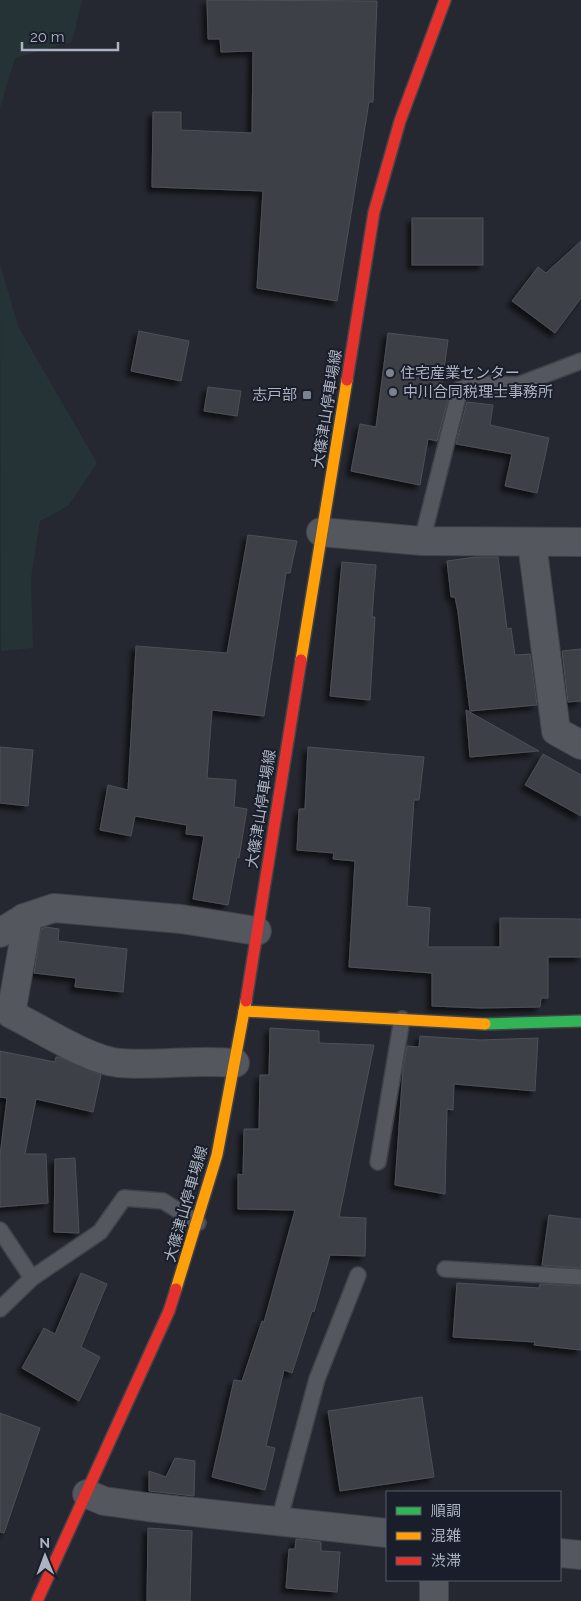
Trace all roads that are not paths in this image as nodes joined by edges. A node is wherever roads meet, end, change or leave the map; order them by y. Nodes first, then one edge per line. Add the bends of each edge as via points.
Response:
1 (445, 0) edge
2 (581, 361) edge
3 (321, 532) junction
4 (422, 541) junction
5 (581, 542) edge
6 (532, 543) junction
7 (581, 745) edge
8 (24, 918) junction
9 (257, 931) junction
10 (0, 933) edge
11 (244, 1011) junction
12 (402, 1019) junction
13 (581, 1021) edge
14 (235, 1063) junction
15 (378, 1162) dead end
16 (198, 1223) junction
17 (0, 1230) edge
18 (445, 1269) dead end
19 (358, 1275) dead end
20 (581, 1276) edge
21 (32, 1278) junction
22 (0, 1308) edge
23 (87, 1494) junction
24 (279, 1521) junction
25 (386, 1533) edge
26 (561, 1553) edge
27 (581, 1555) edge
28 (434, 1581) edge
29 (37, 1601) edge
30 (434, 1601) edge

1 - 3 main road, 大篠津山停車場線 via 400,121 374,212
2 - 4 lane via 518,385 479,384 460,389
3 - 4 street
3 - 9 main road, 大篠津山停車場線
4 - 6 street
5 - 6 street
6 - 7 street via 556,730
8 - 9 street via 54,908 181,919
8 - 10 street
8 - 14 street via 26,929 11,1014 98,1058 118,1062
9 - 11 main road, 大篠津山停車場線
11 - 12 main road
11 - 14 main road, 大篠津山停車場線
12 - 13 main road via 480,1024
12 - 15 lane
14 - 16 main road, 大篠津山停車場線 via 217,1155
16 - 21 lane via 163,1201 124,1198 100,1232
16 - 23 main road, 大篠津山停車場線 via 169,1311
17 - 21 lane
18 - 20 lane
19 - 24 lane via 317,1379
21 - 22 lane
23 - 24 street via 104,1501
23 - 29 main road, 大篠津山停車場線
24 - 25 street
26 - 27 street
28 - 30 street

